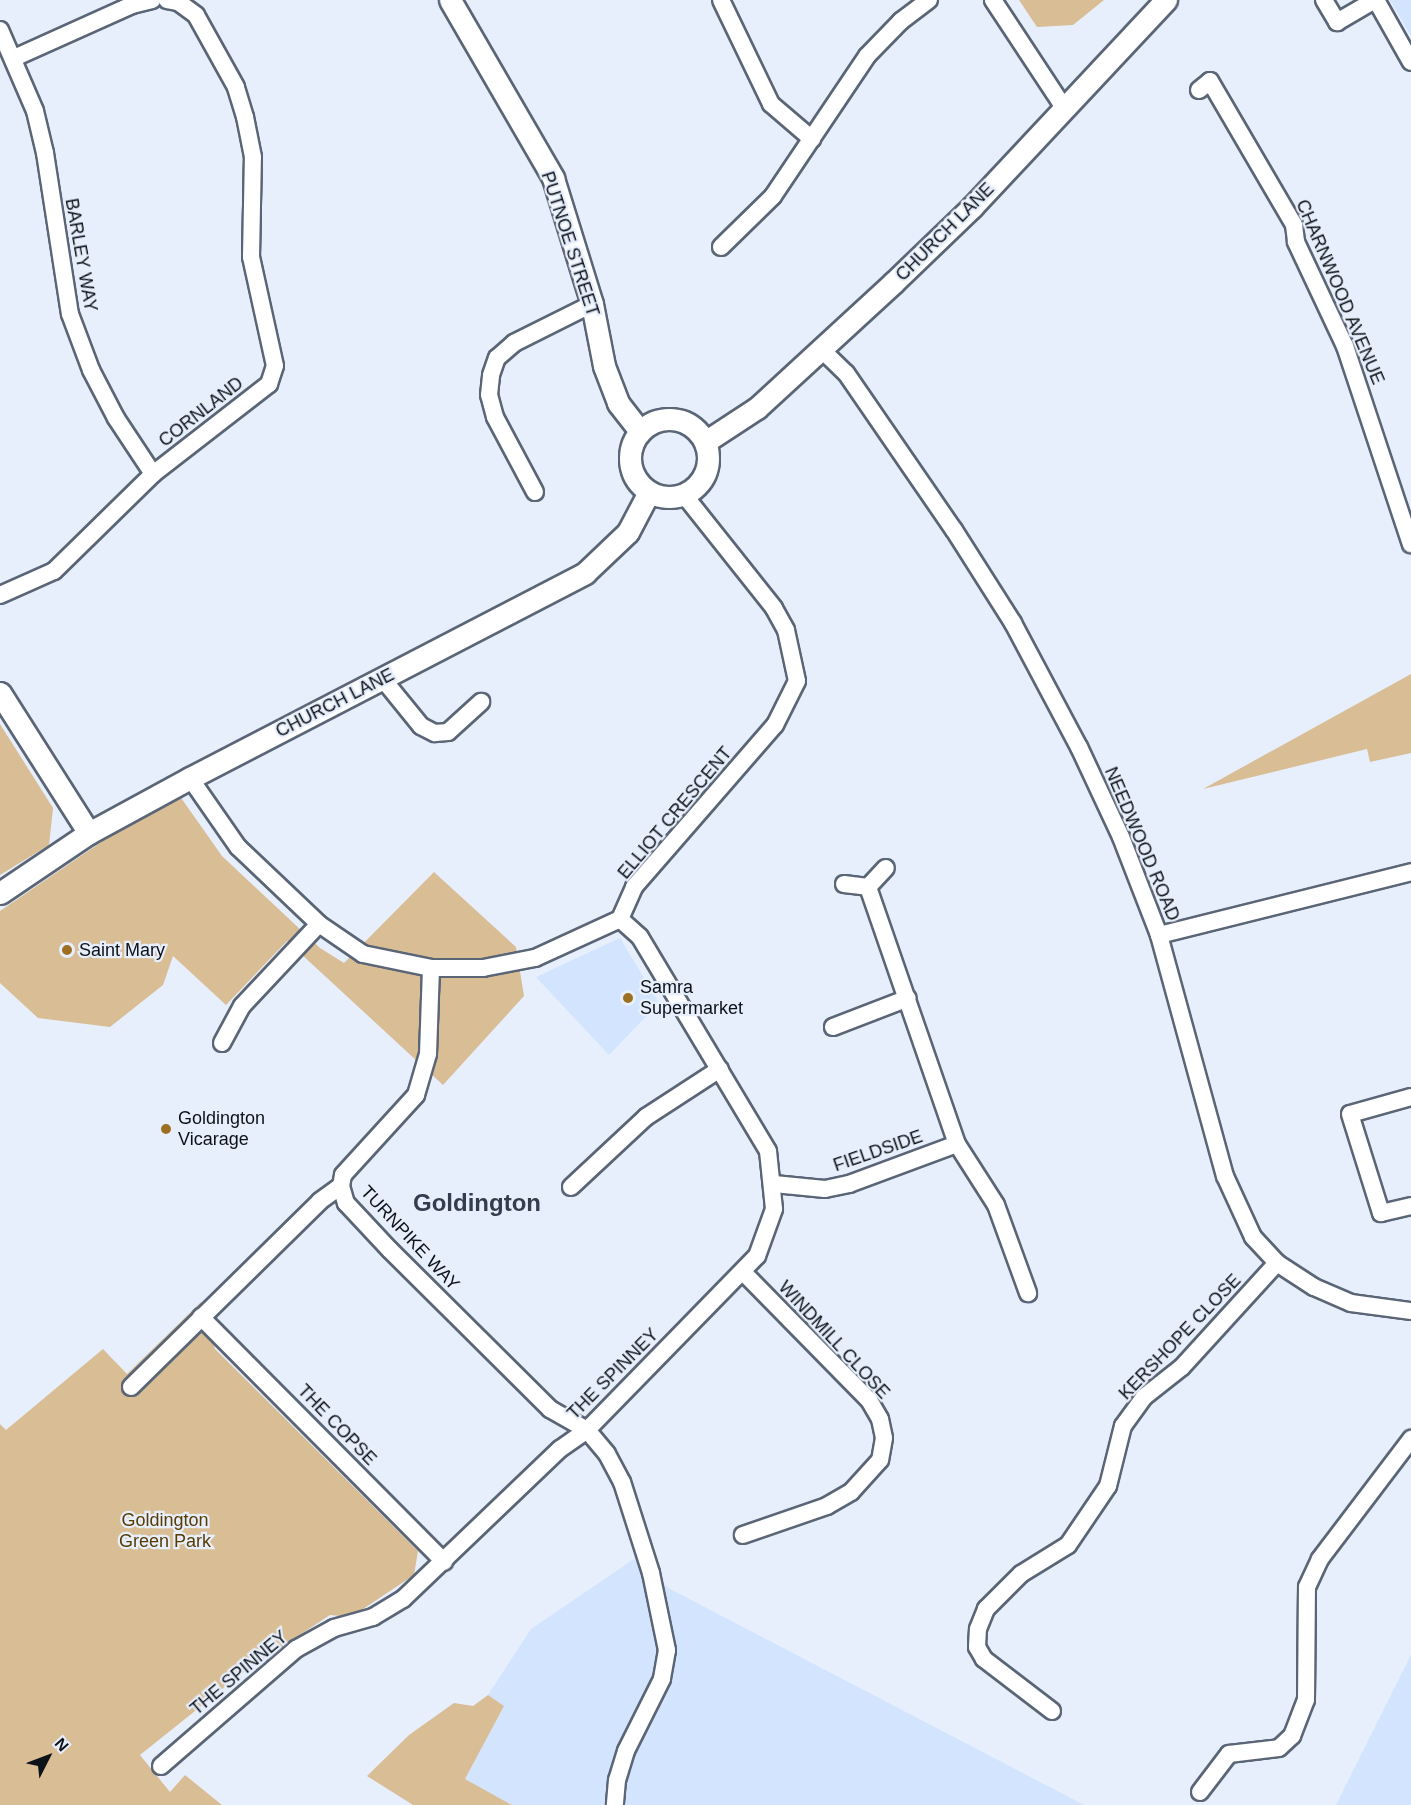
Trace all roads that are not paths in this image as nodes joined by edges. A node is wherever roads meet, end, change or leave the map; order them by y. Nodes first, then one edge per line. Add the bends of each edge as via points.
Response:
1 (152, 0) edge
2 (167, 0) edge
3 (450, 0) edge
4 (721, 0) edge
5 (929, 0) edge
6 (993, 0) edge
7 (1166, 0) edge
8 (1324, 0) edge
9 (1375, 0) edge
10 (0, 30) edge
11 (14, 58) junction
12 (1411, 62) edge
13 (1199, 90) dead end
14 (1065, 109) junction
15 (812, 140) junction
16 (721, 247) dead end
17 (592, 304) junction
18 (822, 350) junction
19 (640, 430) junction
20 (705, 442) junction
21 (153, 474) junction
22 (535, 492) dead end
23 (649, 492) junction
24 (684, 495) junction
25 (1411, 544) edge
26 (0, 594) edge
27 (382, 678) junction
28 (2, 699) edge
29 (481, 702) dead end
30 (190, 778) junction
31 (89, 833) junction
32 (886, 868) dead end
33 (1411, 872) edge
34 (844, 884) dead end
35 (868, 887) junction
36 (0, 893) edge
37 (620, 919) junction
38 (319, 924) junction
39 (1159, 935) junction
40 (431, 968) junction
41 (908, 998) junction
42 (833, 1027) dead end
43 (222, 1043) dead end
44 (720, 1069) junction
45 (1411, 1097) edge
46 (957, 1144) junction
47 (774, 1184) junction
48 (340, 1186) junction
49 (571, 1187) dead end
50 (1411, 1206) edge
51 (1277, 1263) junction
52 (743, 1272) junction
53 (1029, 1293) dead end
54 (1411, 1311) edge
55 (201, 1317) junction
56 (131, 1387) dead end
57 (587, 1430) junction
58 (1411, 1439) edge
59 (743, 1535) dead end
60 (444, 1562) junction
61 (1052, 1711) dead end
62 (160, 1766) dead end
63 (1200, 1792) dead end
64 (615, 1805) edge

1 - 11 street via 132,5
2 - 21 street, CORNLAND via 178,2 201,23 236,87 245,117 253,157 251,257 275,366 268,384
3 - 17 street, PUTNOE STREET via 553,178
4 - 15 street via 771,104
5 - 15 street via 901,21 867,56
6 - 14 street
7 - 14 street, CHURCH LANE
8 - 9 street via 1337,22
9 - 12 street
10 - 11 street, BARLEY WAY
11 - 21 street, BARLEY WAY via 45,153 70,314 91,370 116,418
13 - 25 street, CHARNWOOD AVENUE via 1210,81 1294,225 1296,242 1345,346
14 - 18 street, CHURCH LANE via 964,214
15 - 16 street via 773,196
17 - 19 street, PUTNOE STREET via 604,366 618,403
17 - 22 street via 514,343 497,358 491,375 489,396 495,417
18 - 20 street, CHURCH LANE via 757,408
18 - 39 street, NEEDWOOD ROAD via 846,373 911,465 1013,623 1078,747
19 - 20 street via 655,421 673,419 692,426
19 - 23 street via 630,452 634,477
20 - 24 street via 708,459 702,479
21 - 26 street, CORNLAND via 54,571
23 - 24 street via 666,497
23 - 27 street, CHURCH LANE via 628,532 585,573
24 - 37 street, ELLIOT CRESCENT via 774,608 786,630 797,681 775,725 634,887
27 - 29 street via 408,712 435,733 448,732
27 - 30 street, CHURCH LANE
28 - 31 street
30 - 31 street, CHURCH LANE
30 - 38 street via 238,847
31 - 36 street, CHURCH LANE
32 - 35 street
33 - 39 street
34 - 35 street
35 - 41 street
37 - 40 street via 535,958 483,968
37 - 44 street, THE SPINNEY via 640,937
38 - 40 street via 363,954
38 - 43 street via 242,1006
39 - 51 street, NEEDWOOD ROAD via 1232,1194 1253,1237
40 - 48 street, TURNPIKE WAY via 428,1054 416,1095 343,1175
41 - 42 street
41 - 46 street
44 - 47 street, THE SPINNEY via 768,1151
44 - 49 street via 646,1117
45 - 50 street via 1350,1114 1381,1213
46 - 47 street, FIELDSIDE via 849,1184 825,1189
46 - 53 street via 996,1205
47 - 52 street, THE SPINNEY via 774,1209 767,1236
48 - 55 street
48 - 57 street, TURNPIKE WAY via 346,1203 390,1250 550,1409
51 - 54 street, NEEDWOOD ROAD via 1314,1287 1351,1303
51 - 61 street, KERSHOPE CLOSE via 1182,1367 1144,1397 1123,1426 1108,1486 1068,1545 1021,1574 986,1609 978,1629 977,1647 984,1659
52 - 57 street, THE SPINNEY via 613,1399
52 - 59 street, WINDMILL CLOSE via 869,1400 880,1419 884,1438 880,1460 866,1480 851,1492 827,1506
55 - 56 street
55 - 60 street, THE COPSE
57 - 60 street, THE SPINNEY via 560,1449
57 - 64 street via 607,1454 622,1482 651,1573 667,1650 662,1679 620,1770
58 - 63 street via 1320,1559 1307,1587 1306,1700 1292,1736 1279,1748 1229,1754
60 - 62 street, THE SPINNEY via 403,1599 373,1617 334,1629 296,1649

